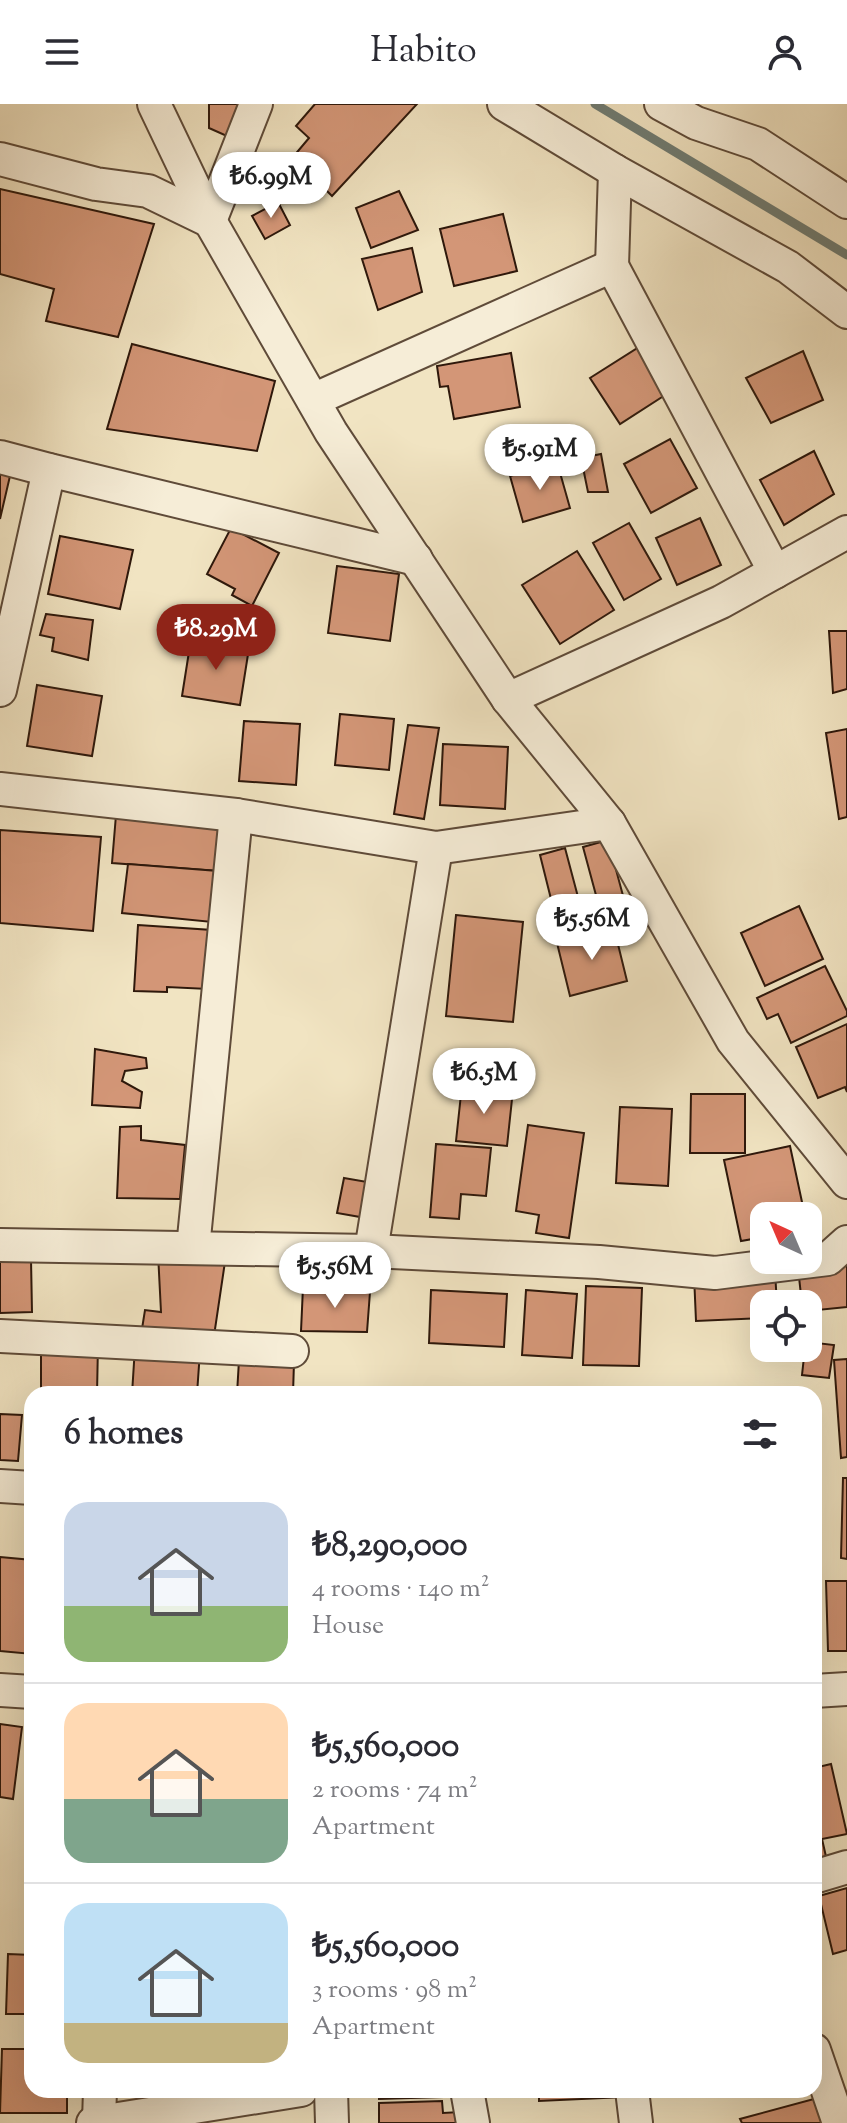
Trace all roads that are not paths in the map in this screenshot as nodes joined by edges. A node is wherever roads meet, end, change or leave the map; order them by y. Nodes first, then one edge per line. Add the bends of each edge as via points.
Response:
1 (154, 104) edge
2 (256, 104) edge
3 (504, 104) edge
4 (661, 104) edge
5 (0, 159) edge
6 (615, 171) junction
7 (847, 202) edge
8 (210, 221) junction
9 (612, 266) junction
10 (847, 312) edge
11 (313, 400) junction
12 (0, 457) edge
13 (49, 470) junction
14 (847, 532) edge
15 (416, 559) junction
16 (775, 572) junction
17 (0, 690) edge
18 (508, 699) junction
19 (0, 789) edge
20 (236, 815) junction
21 (609, 823) junction
22 (436, 848) junction
23 (847, 1182) edge
24 (847, 1242) edge
25 (0, 1245) edge
26 (193, 1248) junction
27 (371, 1251) junction
28 (0, 1336) edge
29 (292, 1351) dead end
30 (0, 1486) edge
31 (24, 1488) edge
32 (847, 1689) edge
33 (0, 1690) edge
34 (822, 1691) edge
35 (24, 1692) edge
36 (847, 1867) edge
37 (822, 1875) edge
38 (822, 2070) edge
39 (224, 2098) edge
40 (331, 2098) edge
41 (468, 2098) edge
42 (633, 2098) edge
43 (98, 2111) edge
44 (842, 2121) edge
45 (332, 2123) edge
46 (473, 2123) edge
47 (636, 2123) edge

1 - 8 street
2 - 8 street
3 - 6 street
4 - 7 street via 696,123 758,144
5 - 8 street via 96,184 148,191
6 - 9 street
6 - 10 street via 788,267
8 - 11 street
9 - 11 street
9 - 16 street
11 - 15 street
12 - 13 street
13 - 15 street
13 - 17 street
14 - 16 street
15 - 18 street
16 - 18 street
18 - 21 street
19 - 20 street
20 - 22 street
20 - 26 street
21 - 22 street
21 - 23 street via 733,1041
22 - 27 street
24 - 27 street via 828,1259 715,1273
25 - 26 street
26 - 27 street
28 - 29 street
30 - 31 street
32 - 34 street
33 - 35 street
36 - 37 street
38 - 44 street
39 - 43 street
40 - 45 street
41 - 46 street
42 - 47 street

